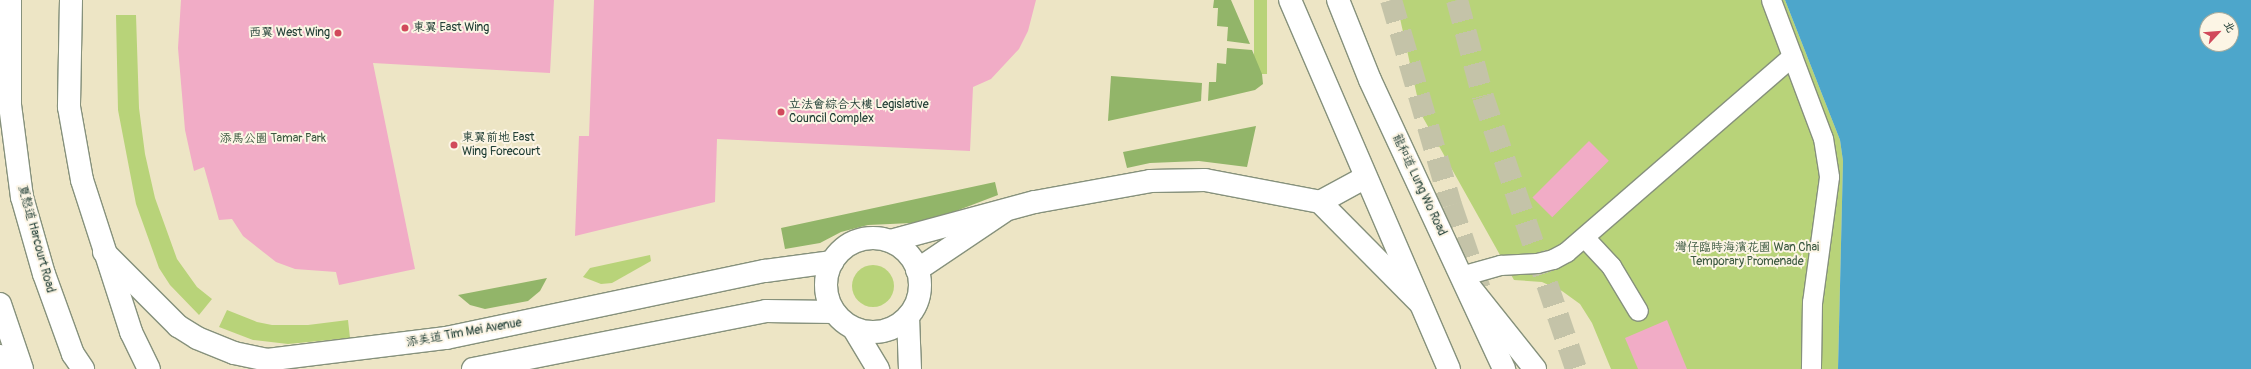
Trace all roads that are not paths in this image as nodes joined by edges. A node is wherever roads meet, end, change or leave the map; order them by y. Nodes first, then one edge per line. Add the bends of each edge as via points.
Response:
1 (10, 0) edge
2 (71, 0) edge
3 (77, 0) edge
4 (1290, 0) edge
5 (1338, 0) edge
6 (1771, 0) edge
7 (70, 27) junction
8 (1792, 56) junction
9 (1364, 178) junction
10 (1320, 202) junction
11 (1006, 210) junction
12 (1584, 237) junction
13 (890, 241) junction
14 (104, 252) junction
15 (832, 262) junction
16 (917, 270) junction
17 (1461, 276) junction
18 (1420, 302) junction
19 (0, 304) edge
20 (1638, 311) dead end
21 (834, 312) junction
22 (908, 317) junction
23 (854, 328) junction
24 (0, 356) edge
25 (260, 364) edge
26 (77, 365) edge
27 (11, 369) edge
28 (22, 369) edge
29 (149, 369) edge
30 (473, 369) edge
31 (878, 369) edge
32 (910, 369) edge
33 (1449, 369) edge
34 (1504, 369) edge
35 (1535, 369) edge
36 (1811, 369) edge

1 - 26 main road, 夏慤道 Harcourt Road via 10,105 22,197 44,274
2 - 7 main road
3 - 7 main road
4 - 9 main road
5 - 17 main road, 龍和道 Lung Wo Road via 1370,80
6 - 8 street
7 - 14 main road via 69,107 82,180
8 - 12 street
8 - 36 street via 1823,138 1829,176 1812,302
9 - 10 main road
9 - 18 main road
10 - 11 main road via 1197,180 1150,181
10 - 18 main road
11 - 13 main road
11 - 16 main road
12 - 17 street via 1553,259 1537,263 1500,265
12 - 20 street via 1611,266
13 - 15 main road via 863,239 850,244
13 - 16 main road via 906,253
14 - 25 main road, 添美道 Tim Mei Avenue via 178,326 197,338
14 - 29 main road via 131,332
15 - 21 main road via 826,287
15 - 25 main road, 添美道 Tim Mei Avenue via 765,271 446,338
16 - 22 main road via 919,295
17 - 34 main road, 龍和道 Lung Wo Road
17 - 35 main road
18 - 33 main road
19 - 28 main road
21 - 23 main road via 843,322
21 - 30 main road via 766,311
22 - 23 main road via 883,331
22 - 32 main road
23 - 31 main road
24 - 27 main road

